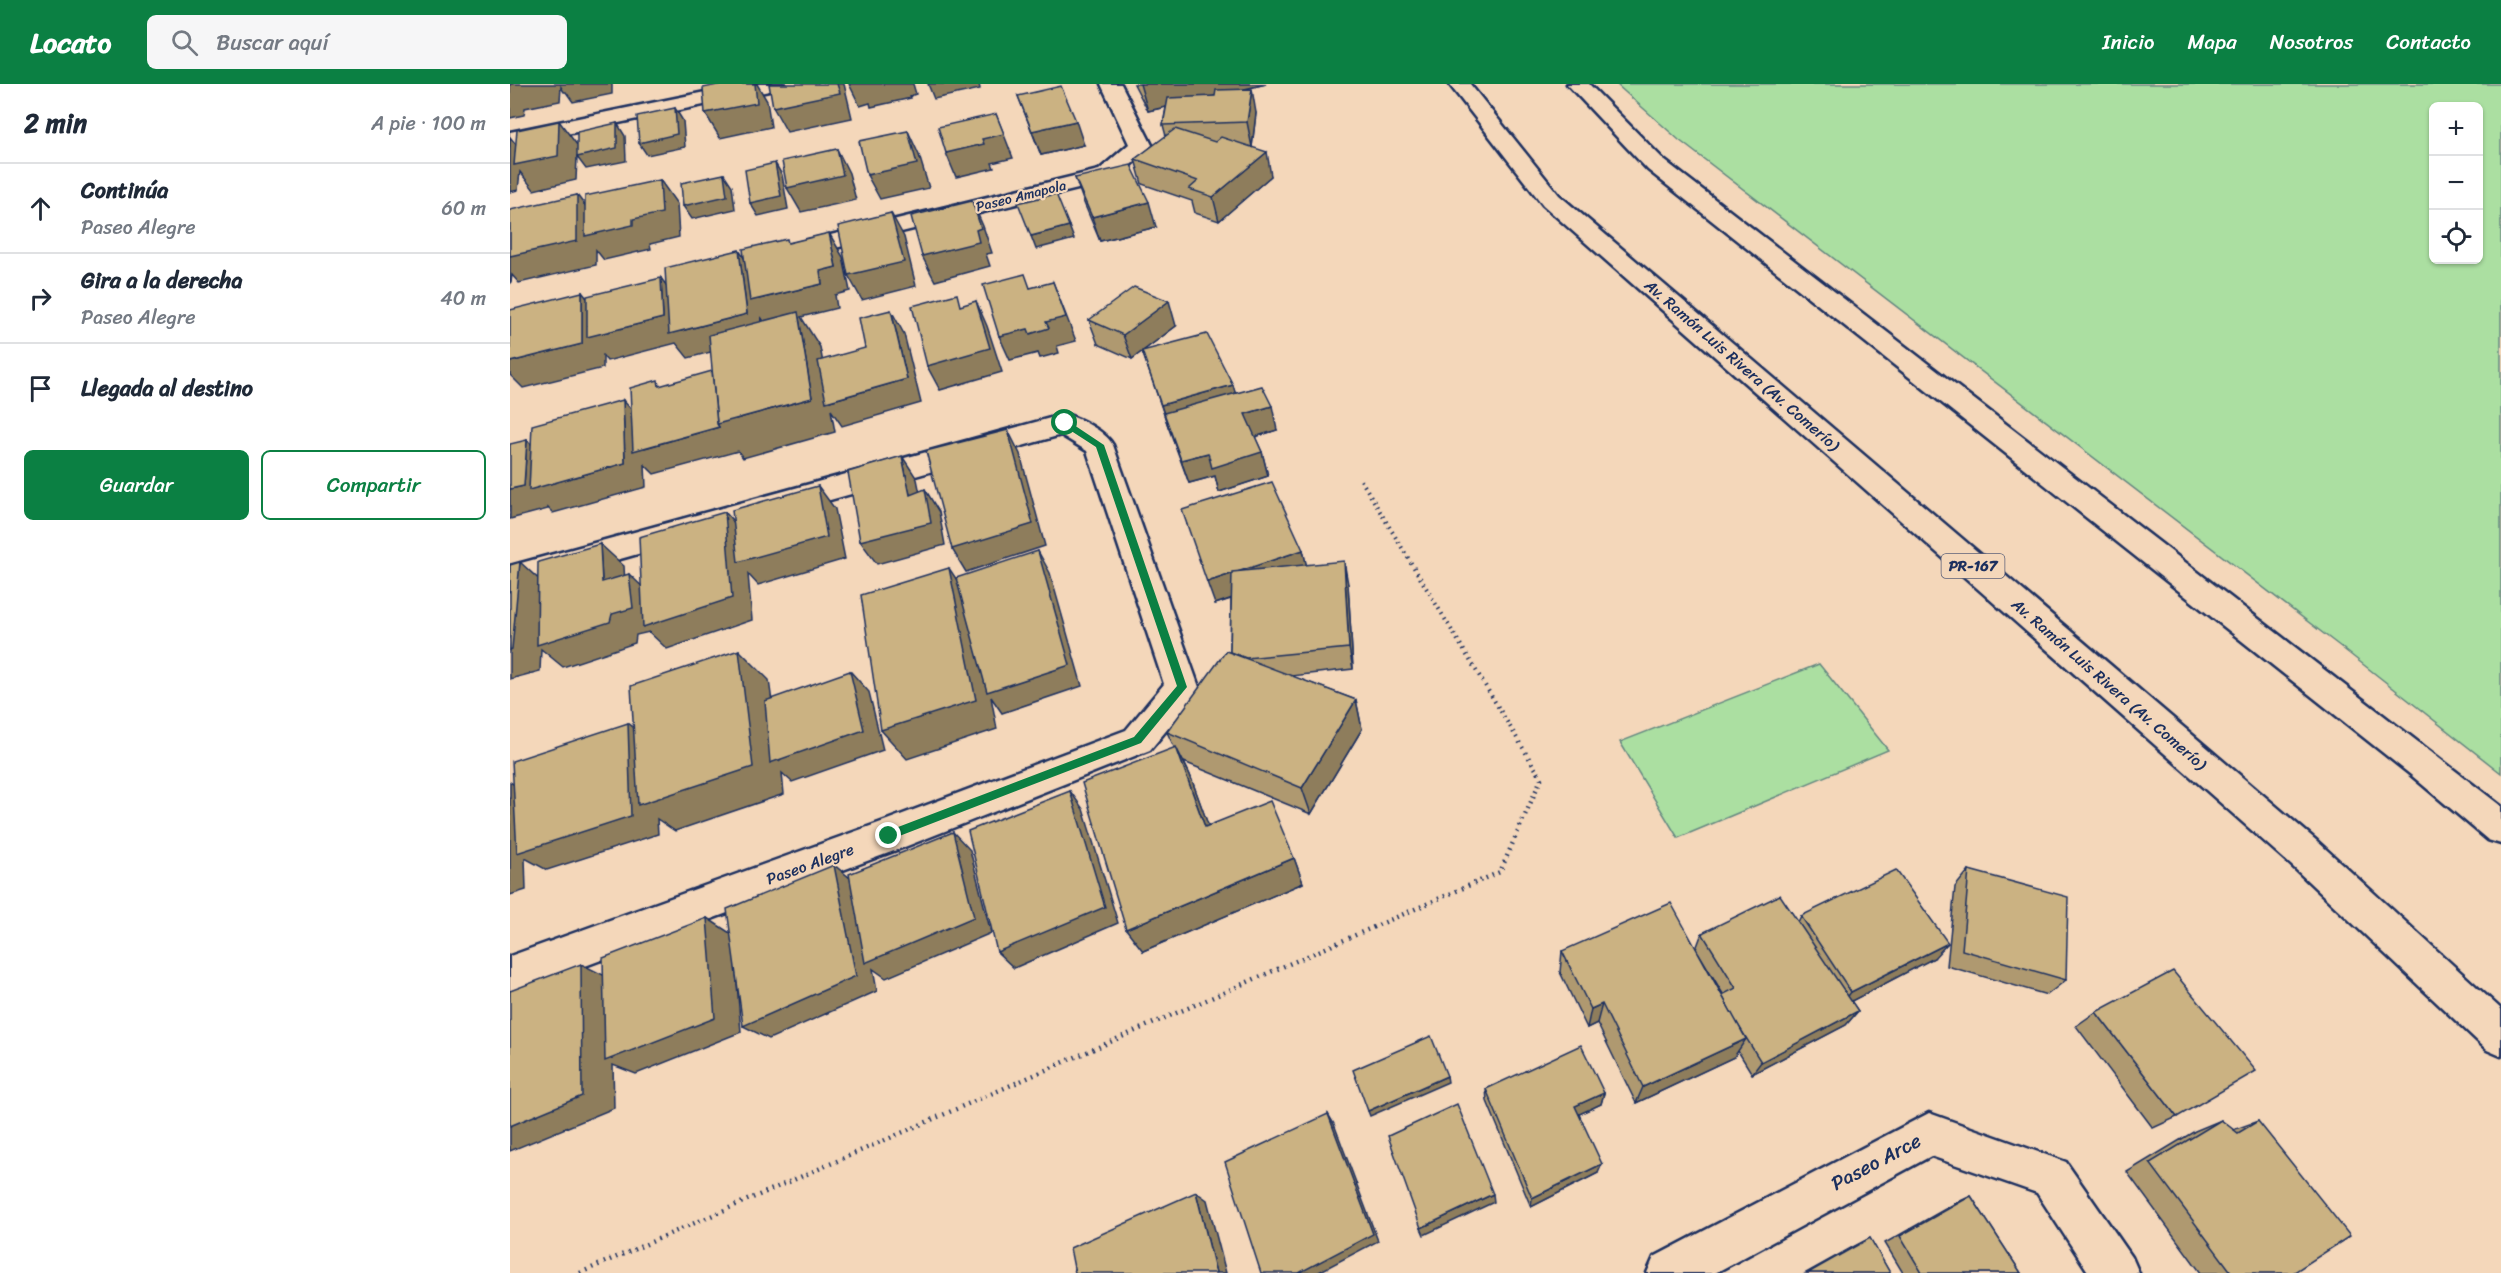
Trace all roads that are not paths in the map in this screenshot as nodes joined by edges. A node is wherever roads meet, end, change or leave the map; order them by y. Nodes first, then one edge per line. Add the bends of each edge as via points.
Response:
1 (774, 84) edge
2 (1111, 84) edge
3 (1459, 84) edge
4 (1578, 84) edge
5 (510, 139) edge
6 (763, 259) edge
7 (510, 578) edge
8 (2501, 828) edge
9 (510, 975) edge
10 (2501, 1036) edge
11 (1671, 1273) edge
12 (2116, 1273) edge

1 - 5 main road
2 - 6 main road, Paseo Amapola via 1141,145 1107,175
3 - 10 main road, Av. Ramón Luis Rivera (Av. Comerío) / PR-167 via 1551,200 2304,853
4 - 8 main road via 1656,165
7 - 9 main road, Paseo Alegre via 1065,423 1099,445 1182,687 1137,740
11 - 12 main road, Paseo Arce via 1929,1134 2051,1177

